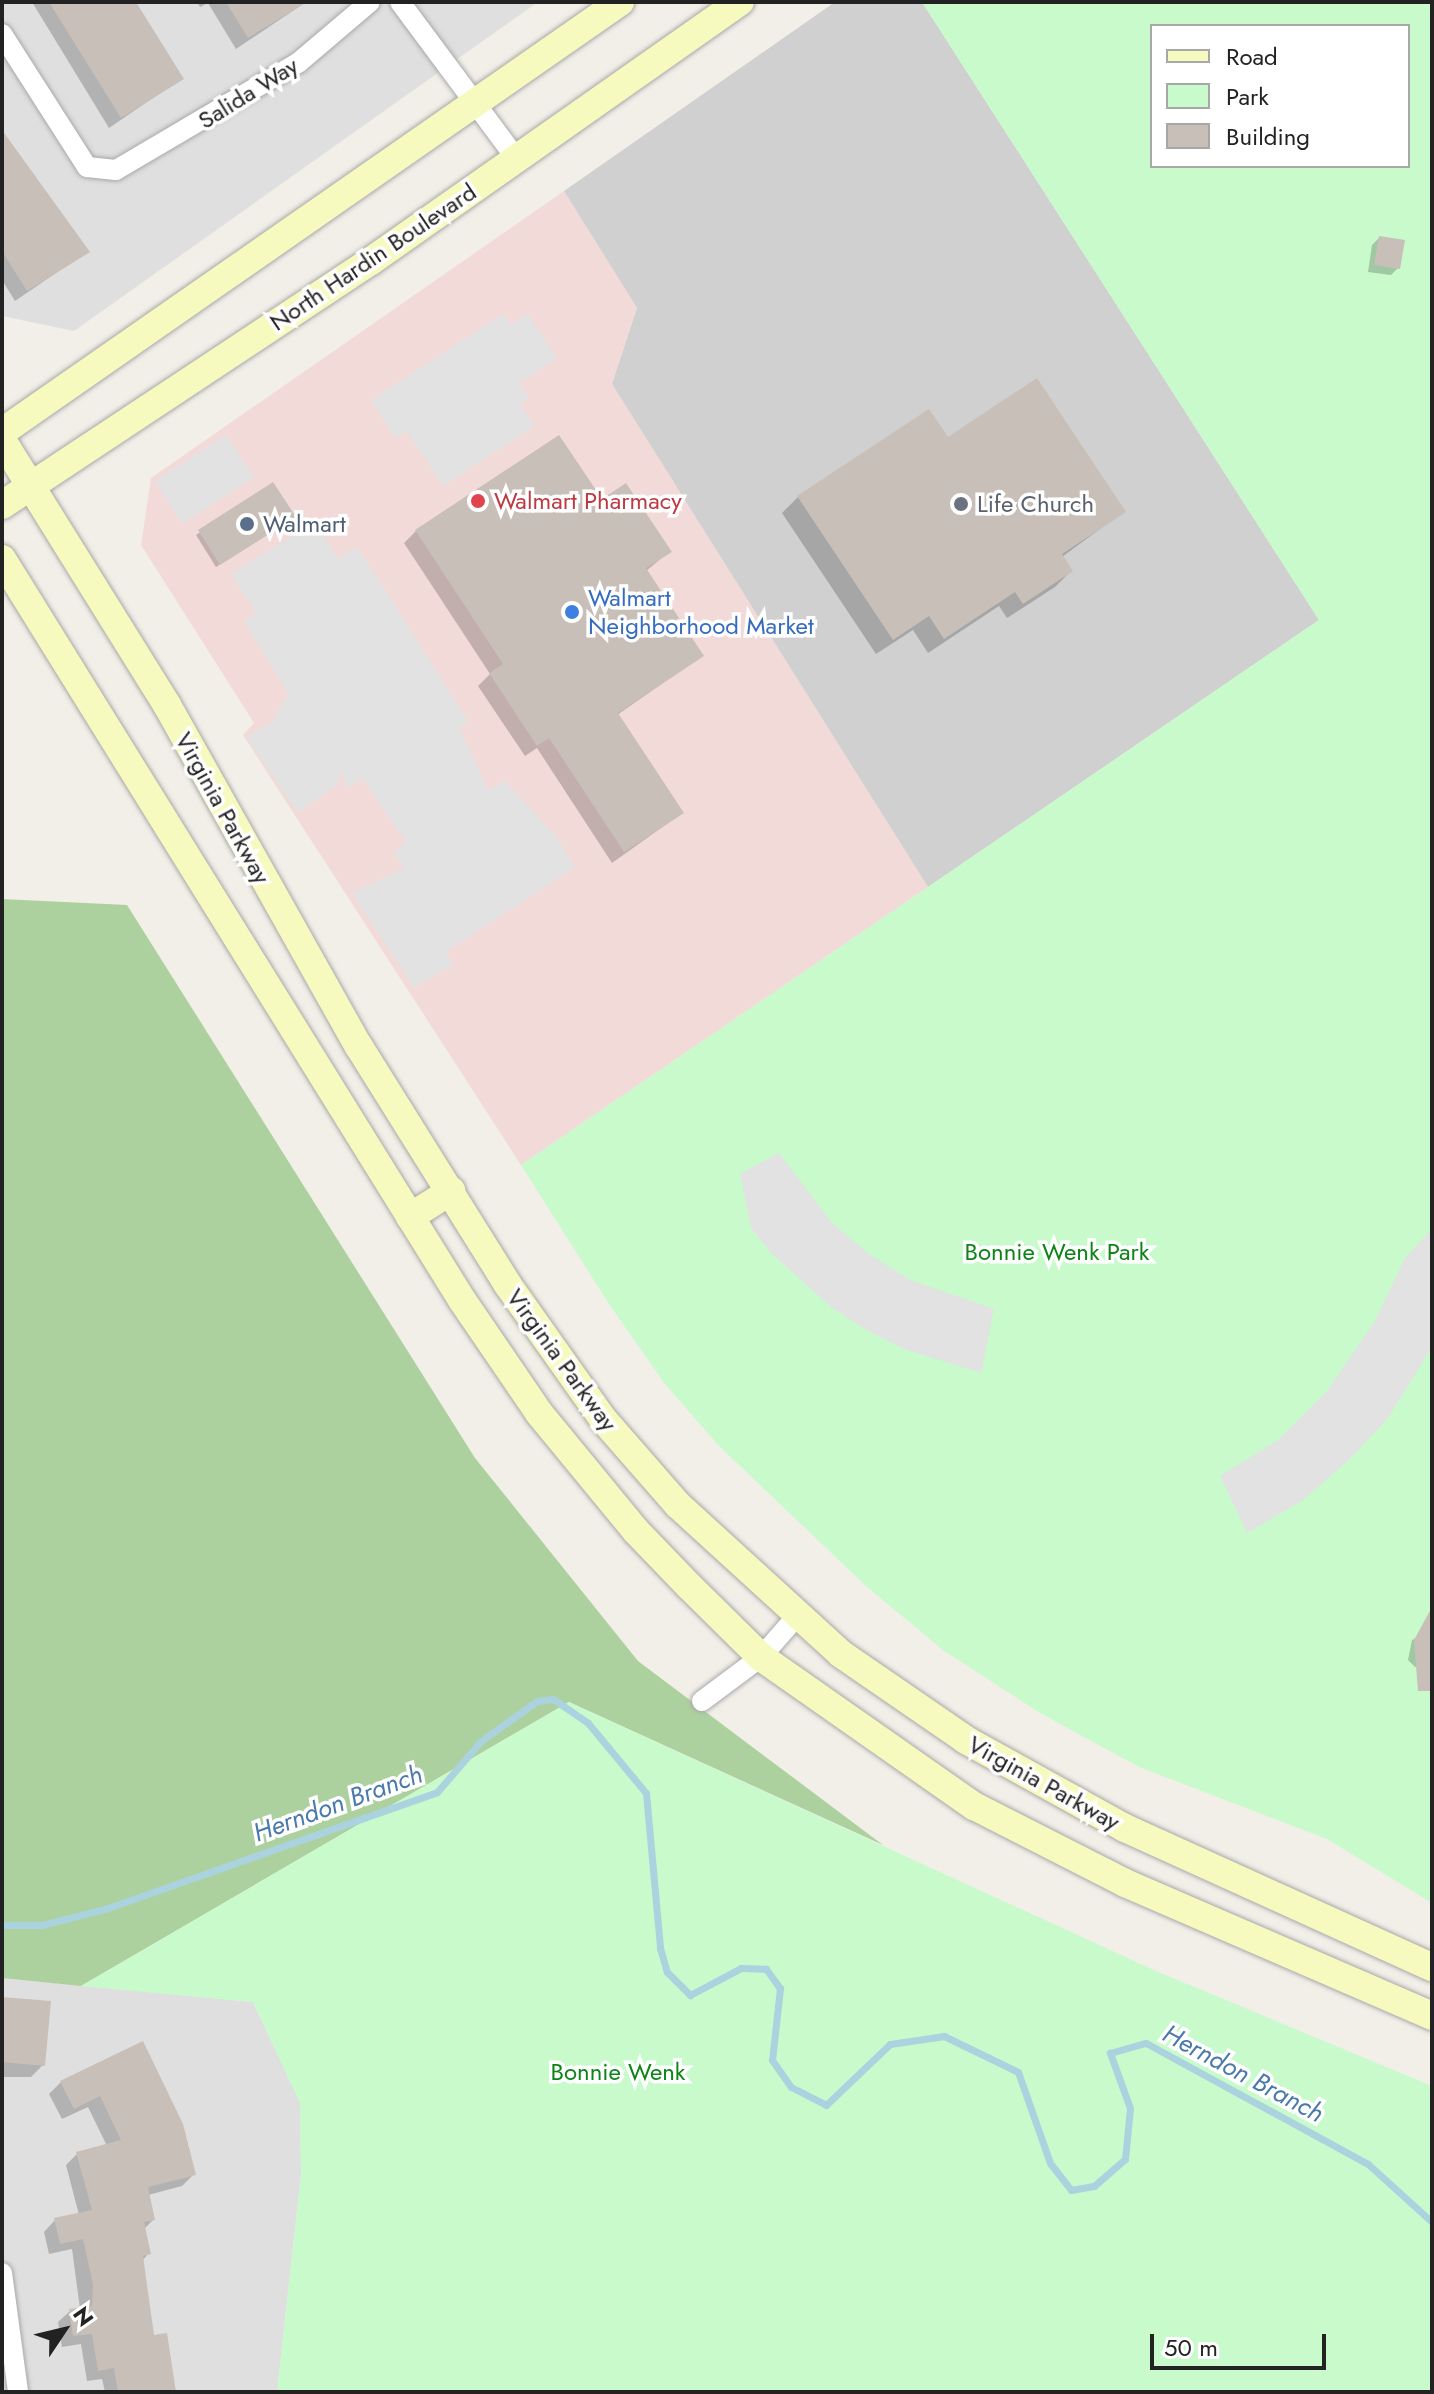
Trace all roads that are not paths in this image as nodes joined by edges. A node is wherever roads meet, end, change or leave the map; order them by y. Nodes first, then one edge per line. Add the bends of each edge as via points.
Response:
1 (370, 2) edge
2 (400, 2) edge
3 (620, 2) edge
4 (740, 2) edge
5 (2, 34) edge
6 (476, 100) junction
7 (516, 158) junction
8 (2, 432) edge
9 (2, 440) edge
10 (30, 486) junction
11 (2, 505) edge
12 (2, 559) edge
13 (451, 1191) junction
14 (410, 1217) junction
15 (797, 1616) junction
16 (761, 1657) junction
17 (702, 1701) dead end
18 (1432, 1967) edge
19 (1432, 2016) edge
20 (2, 2273) edge
21 (18, 2392) edge

1 - 5 street, Salida Way via 298,63 116,170 87,167
2 - 6 street
3 - 6 main road
4 - 7 main road, North Hardin Boulevard
6 - 7 street
6 - 8 main road
7 - 10 main road, North Hardin Boulevard via 371,261
9 - 10 main road, Virginia Parkway
10 - 11 main road, North Hardin Boulevard
10 - 13 main road, Virginia Parkway via 167,705 358,1045
12 - 14 main road, Virginia Parkway
13 - 14 main road
13 - 15 main road, Virginia Parkway via 508,1285 609,1427 678,1505
14 - 16 main road, Virginia Parkway via 572,1454 636,1531
15 - 16 street
15 - 18 main road, Virginia Parkway via 908,1701 1047,1788
16 - 17 street
16 - 19 main road, Virginia Parkway via 902,1760 1050,1848
20 - 21 street

